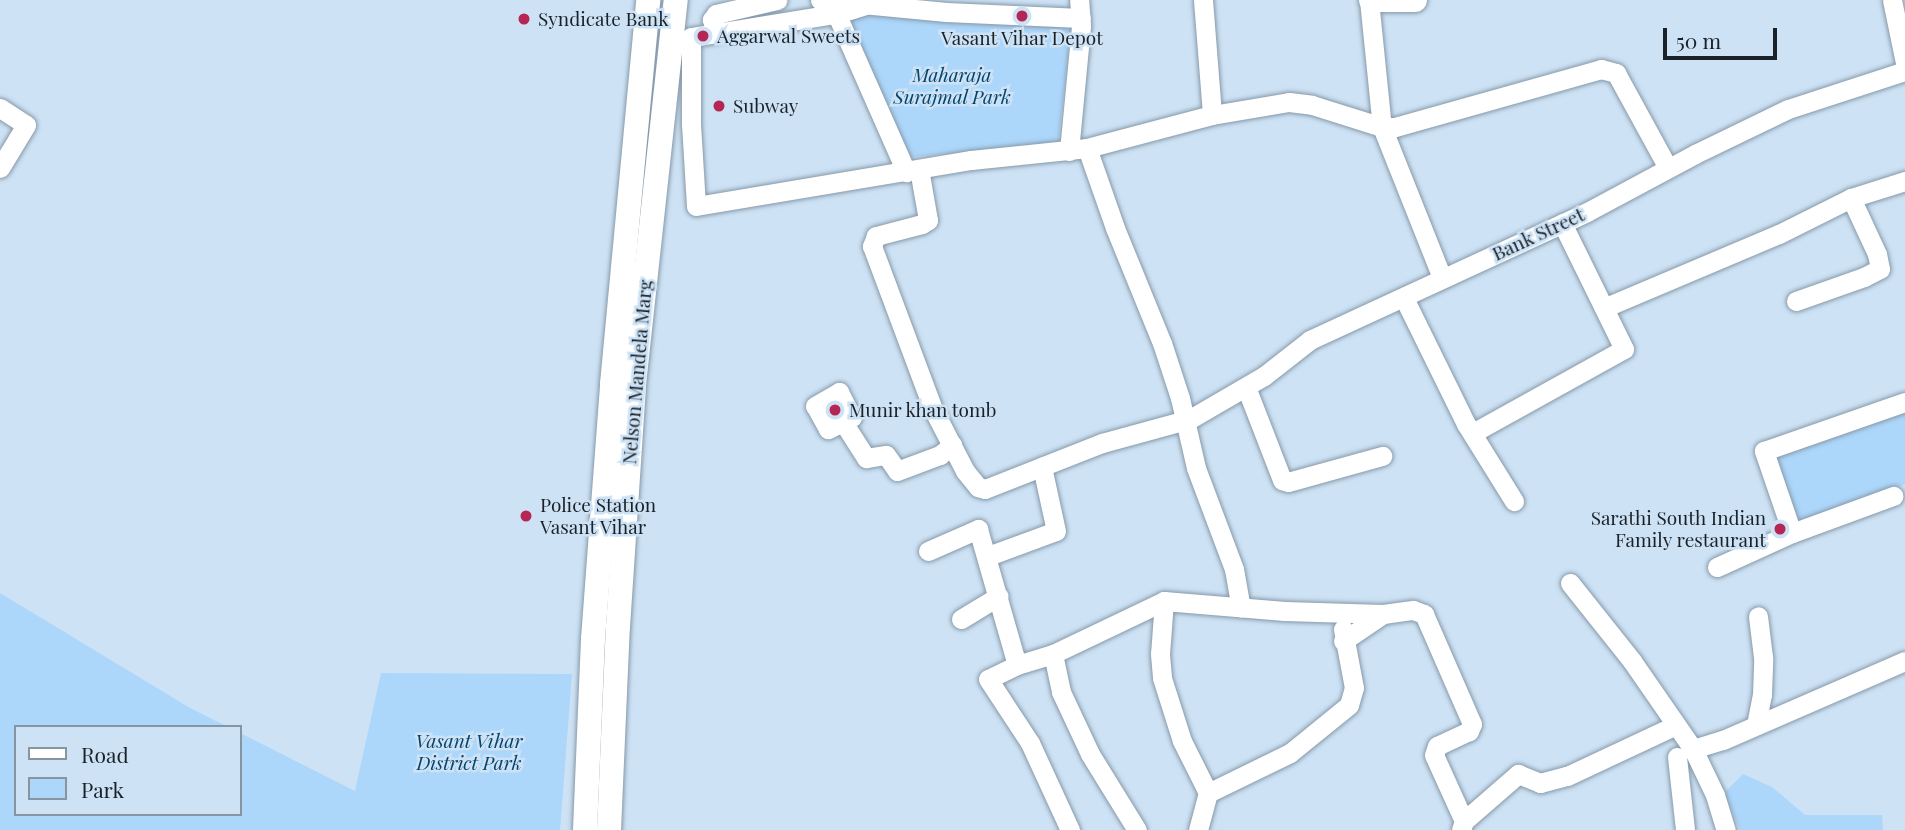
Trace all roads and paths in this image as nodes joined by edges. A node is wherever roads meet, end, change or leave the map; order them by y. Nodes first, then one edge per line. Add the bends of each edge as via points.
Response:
1 (648, 0) edge
2 (676, 0) edge
3 (777, 0) edge
4 (820, 0) edge
5 (1203, 0) edge
6 (1370, 0) edge
7 (1415, 0) edge
8 (1892, 0) edge
9 (866, 5) junction
10 (1080, 9) edge
11 (836, 13) junction
12 (718, 31) junction
13 (682, 36) junction
14 (1905, 63) edge
15 (1905, 71) edge
16 (0, 108) edge
17 (1212, 115) junction
18 (691, 124) junction
19 (1382, 127) junction
20 (660, 146) junction
21 (1078, 149) junction
22 (0, 168) edge
23 (1668, 168) junction
24 (913, 170) junction
25 (1905, 181) edge
26 (1851, 198) junction
27 (1562, 223) junction
28 (1442, 278) junction
29 (1404, 298) junction
30 (1796, 301) dead end
31 (1606, 307) junction
32 (1246, 387) junction
33 (1905, 402) edge
34 (1184, 421) junction
35 (843, 422) dead end
36 (1472, 430) junction
37 (952, 445) junction
38 (1382, 456) dead end
39 (1042, 467) junction
40 (1892, 496) dead end
41 (1514, 502) dead end
42 (1792, 533) junction
43 (928, 551) dead end
44 (988, 556) junction
45 (1717, 567) dead end
46 (1570, 583) dead end
47 (999, 596) junction
48 (1164, 601) junction
49 (1241, 607) junction
50 (1343, 614) junction
51 (1383, 614) junction
52 (1758, 616) dead end
53 (961, 619) dead end
54 (1343, 641) junction
55 (1053, 654) junction
56 (1905, 661) edge
57 (1017, 665) junction
58 (1676, 725) junction
59 (1756, 725) junction
60 (1685, 753) junction
61 (1208, 793) junction
62 (1462, 825) edge
63 (585, 830) edge
64 (610, 830) edge
65 (1070, 830) edge
66 (1138, 830) edge
67 (1198, 830) edge
68 (1685, 830) edge
69 (1726, 830) edge

1 - 63 main road, Nelson Mandela Marg via 611,384
2 - 13 main road, Nelson Mandela Marg
3 - 12 street via 716,14 712,20
4 - 9 street
5 - 17 street
6 - 7 main road
6 - 19 street
8 - 14 street
9 - 10 street via 946,12
9 - 11 street
10 - 21 street
11 - 12 street
11 - 24 street
12 - 13 street
13 - 18 street
13 - 20 main road, Nelson Mandela Marg
15 - 23 street, Bank Street via 1795,107
16 - 22 street via 26,125
17 - 19 street via 1297,102
17 - 21 street
18 - 20 street
18 - 24 street via 698,207
19 - 23 street via 1425,121 1609,69 1622,82
19 - 28 street
20 - 64 main road, Nelson Mandela Marg via 634,384
21 - 24 street
21 - 34 street via 1162,343
23 - 27 street, Bank Street
24 - 37 street via 928,220 871,241 911,356
25 - 26 street
26 - 30 street via 1880,269
26 - 31 street via 1779,234
27 - 28 street, Bank Street
27 - 31 street
28 - 29 street, Bank Street
29 - 32 street, Bank Street via 1305,343
29 - 36 street
31 - 36 street via 1623,343 1622,351
32 - 34 street, Bank Street
32 - 38 street via 1282,480
33 - 42 street via 1764,451
34 - 39 street, Bank Street via 1102,443
34 - 49 street via 1196,468 1234,569
35 - 37 street via 866,458 886,455 897,471 940,455
36 - 41 street
37 - 39 street, Bank Street via 981,489
39 - 44 street via 1056,531
40 - 42 street
42 - 45 street
43 - 44 street via 978,529
44 - 47 street
46 - 58 street
47 - 53 street
47 - 57 street
48 - 49 street
48 - 55 street
48 - 61 street via 1162,678 1182,741
49 - 50 street
50 - 51 street
50 - 54 street
51 - 54 street
51 - 62 street via 1413,610 1424,614 1472,724 1469,731 1437,746 1433,755
52 - 59 street via 1763,657
54 - 61 street via 1354,688 1349,705 1290,753
55 - 57 street
55 - 66 street via 1061,692 1090,754
56 - 59 street
57 - 65 street via 988,679 1030,743
58 - 60 street
58 - 62 street via 1567,776 1540,783 1518,774
59 - 60 street
60 - 68 street
60 - 69 street via 1715,795
61 - 67 street

